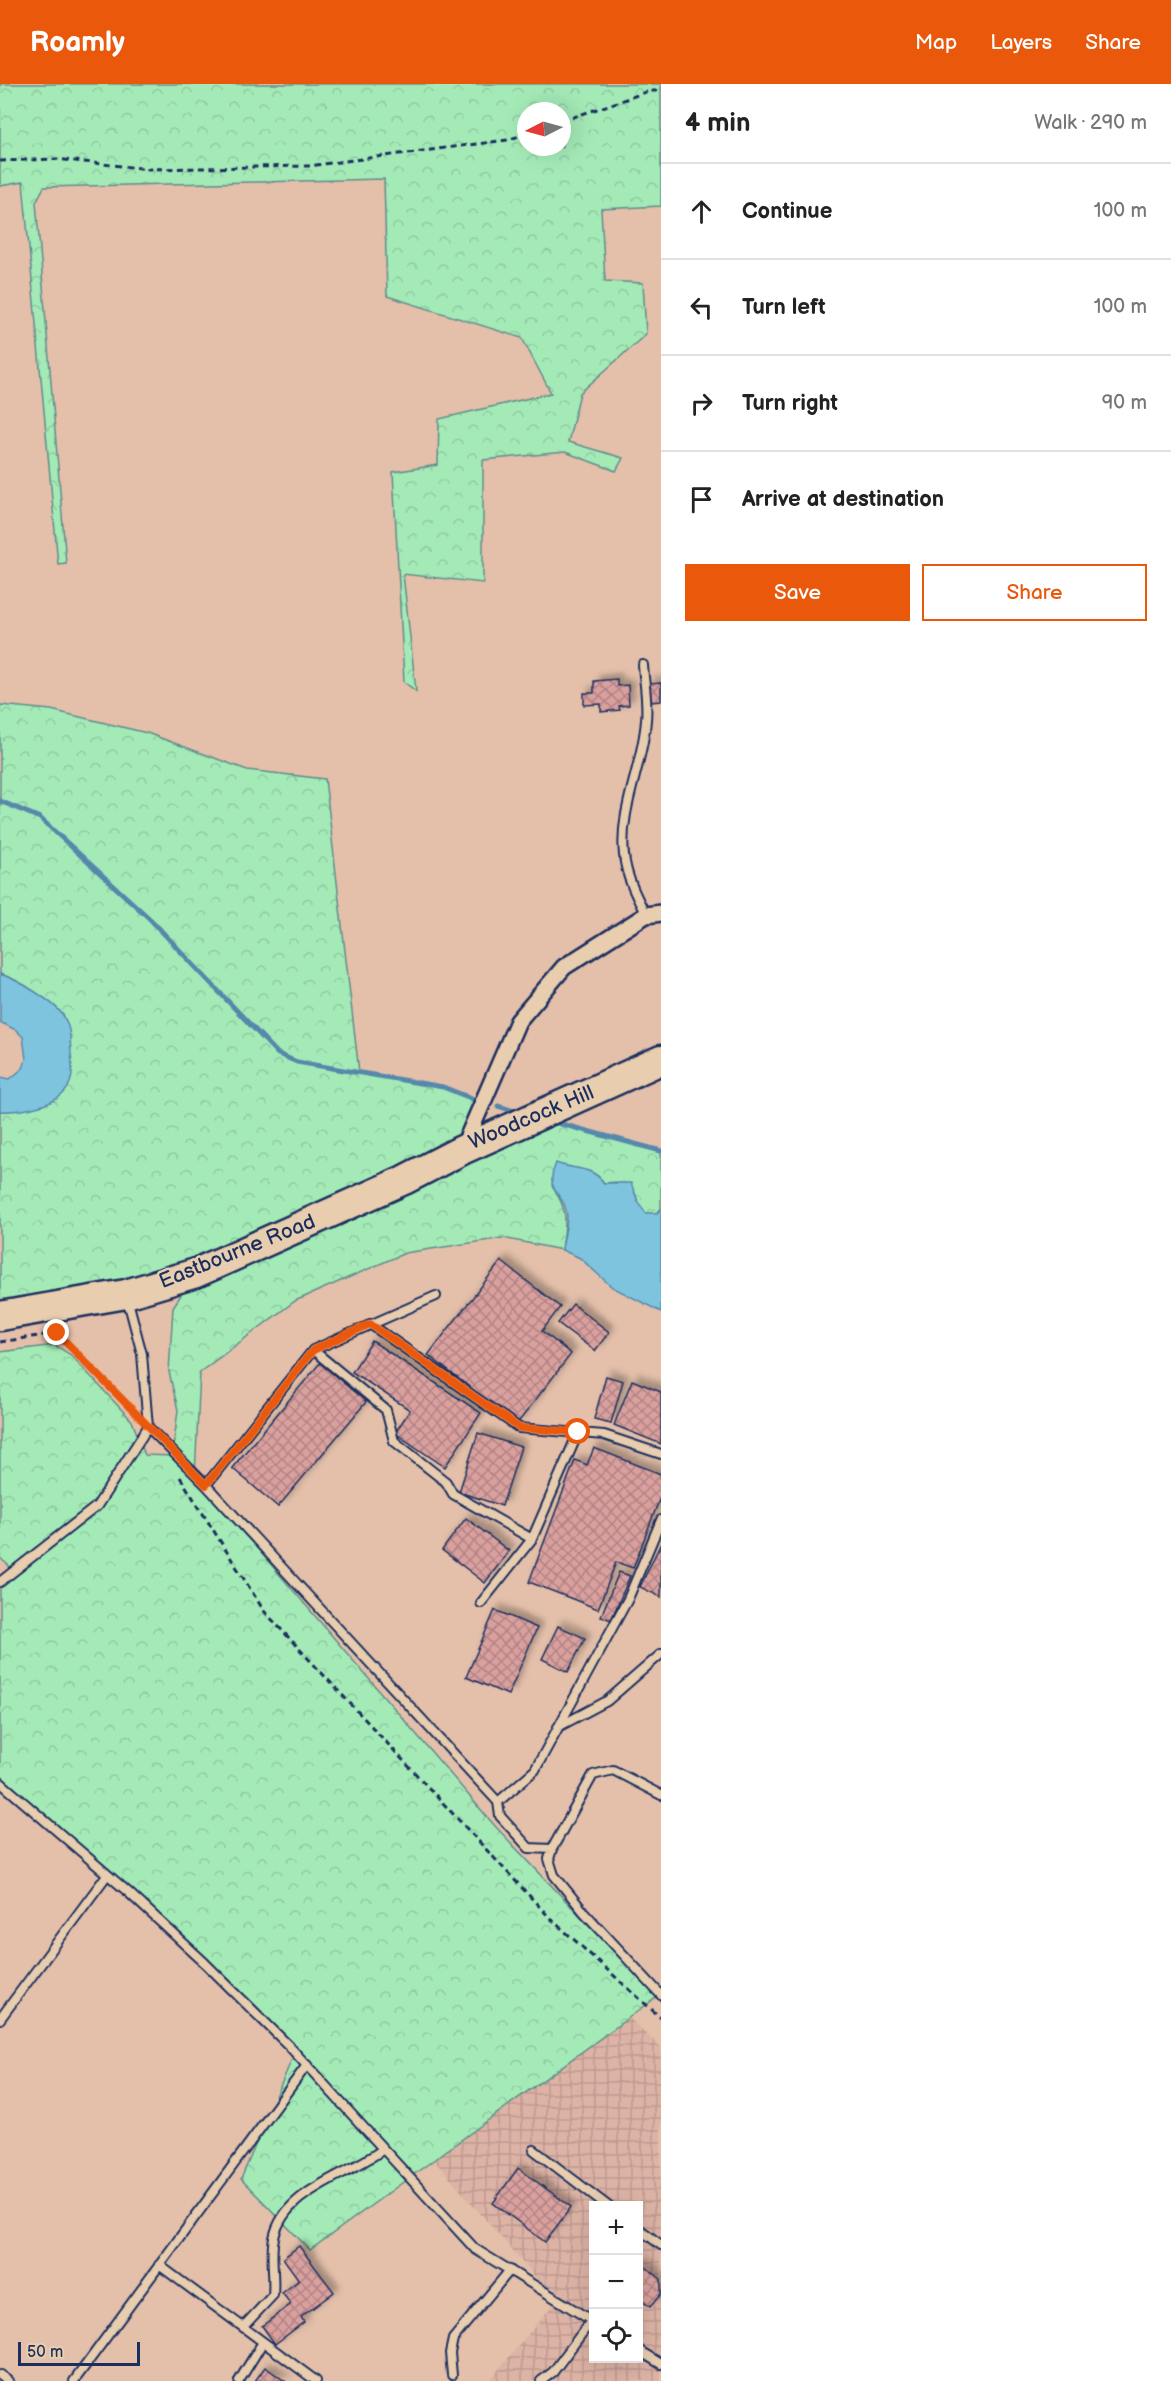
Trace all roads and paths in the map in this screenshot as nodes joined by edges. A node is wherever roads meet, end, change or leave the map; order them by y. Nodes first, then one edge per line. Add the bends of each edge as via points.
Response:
1 (661, 91) edge
2 (571, 118) edge
3 (517, 137) edge
4 (0, 161) edge
5 (643, 664) dead end
6 (654, 914) edge
7 (661, 1060) edge
8 (462, 1150) junction
9 (126, 1294) junction
10 (436, 1296) dead end
11 (0, 1316) edge
12 (370, 1324) junction
13 (0, 1342) edge
14 (313, 1350) junction
15 (148, 1427) junction
16 (578, 1432) junction
17 (661, 1454) edge
18 (179, 1476) dead end
19 (206, 1485) junction
20 (661, 1520) edge
21 (532, 1539) junction
22 (0, 1582) edge
23 (481, 1603) dead end
24 (661, 1654) edge
25 (558, 1727) junction
26 (0, 1782) edge
27 (661, 1795) edge
28 (498, 1802) junction
29 (552, 1849) junction
30 (107, 1875) junction
31 (661, 1995) edge
32 (661, 2018) edge
33 (0, 2019) edge
34 (307, 2065) junction
35 (383, 2149) junction
36 (534, 2150) dead end
37 (604, 2201) edge
38 (643, 2231) edge
39 (661, 2245) edge
40 (159, 2265) junction
41 (510, 2270) junction
42 (589, 2319) edge
43 (589, 2325) edge
44 (243, 2327) junction
45 (264, 2342) junction
46 (643, 2353) edge
47 (661, 2364) edge
48 (0, 2375) edge
49 (452, 2375) dead end
50 (8, 2381) edge
51 (74, 2381) edge
52 (239, 2381) edge
53 (316, 2381) edge
54 (541, 2381) edge

1 - 2 path via 649,91
3 - 4 path via 308,166 149,169 56,159
5 - 6 lane via 647,718 624,825 624,855 636,895
6 - 8 street, Woodcock Hill via 564,967 518,1021
7 - 8 highway, Woodcock Hill
8 - 9 highway, Eastbourne Road via 196,1273
9 - 11 highway, Eastbourne Road
9 - 15 lane via 142,1354
10 - 12 lane
12 - 14 lane
12 - 16 lane via 519,1428
13 - 15 path via 57,1333
14 - 19 lane
14 - 21 lane via 386,1410 394,1441 446,1482 453,1494
15 - 19 lane
15 - 22 lane via 97,1506
16 - 17 lane via 604,1435
16 - 21 lane
18 - 32 path via 264,1611 551,1919
19 - 28 lane
20 - 25 lane via 628,1599
21 - 23 lane
24 - 25 lane via 607,1701
25 - 28 lane via 535,1770
26 - 30 lane
27 - 29 lane via 613,1770 593,1775
28 - 29 lane via 500,1816 529,1848
29 - 31 lane via 549,1859 554,1875
30 - 33 lane
30 - 34 lane
34 - 35 lane
34 - 40 lane
35 - 41 lane via 475,2249
35 - 44 lane via 309,2191 295,2204 274,2239 273,2295
36 - 37 lane
38 - 39 lane
40 - 44 lane
40 - 51 lane
41 - 42 lane
41 - 49 lane via 453,2339
43 - 54 lane via 553,2372
44 - 45 lane
45 - 52 lane
45 - 53 lane
46 - 47 lane
48 - 50 lane

